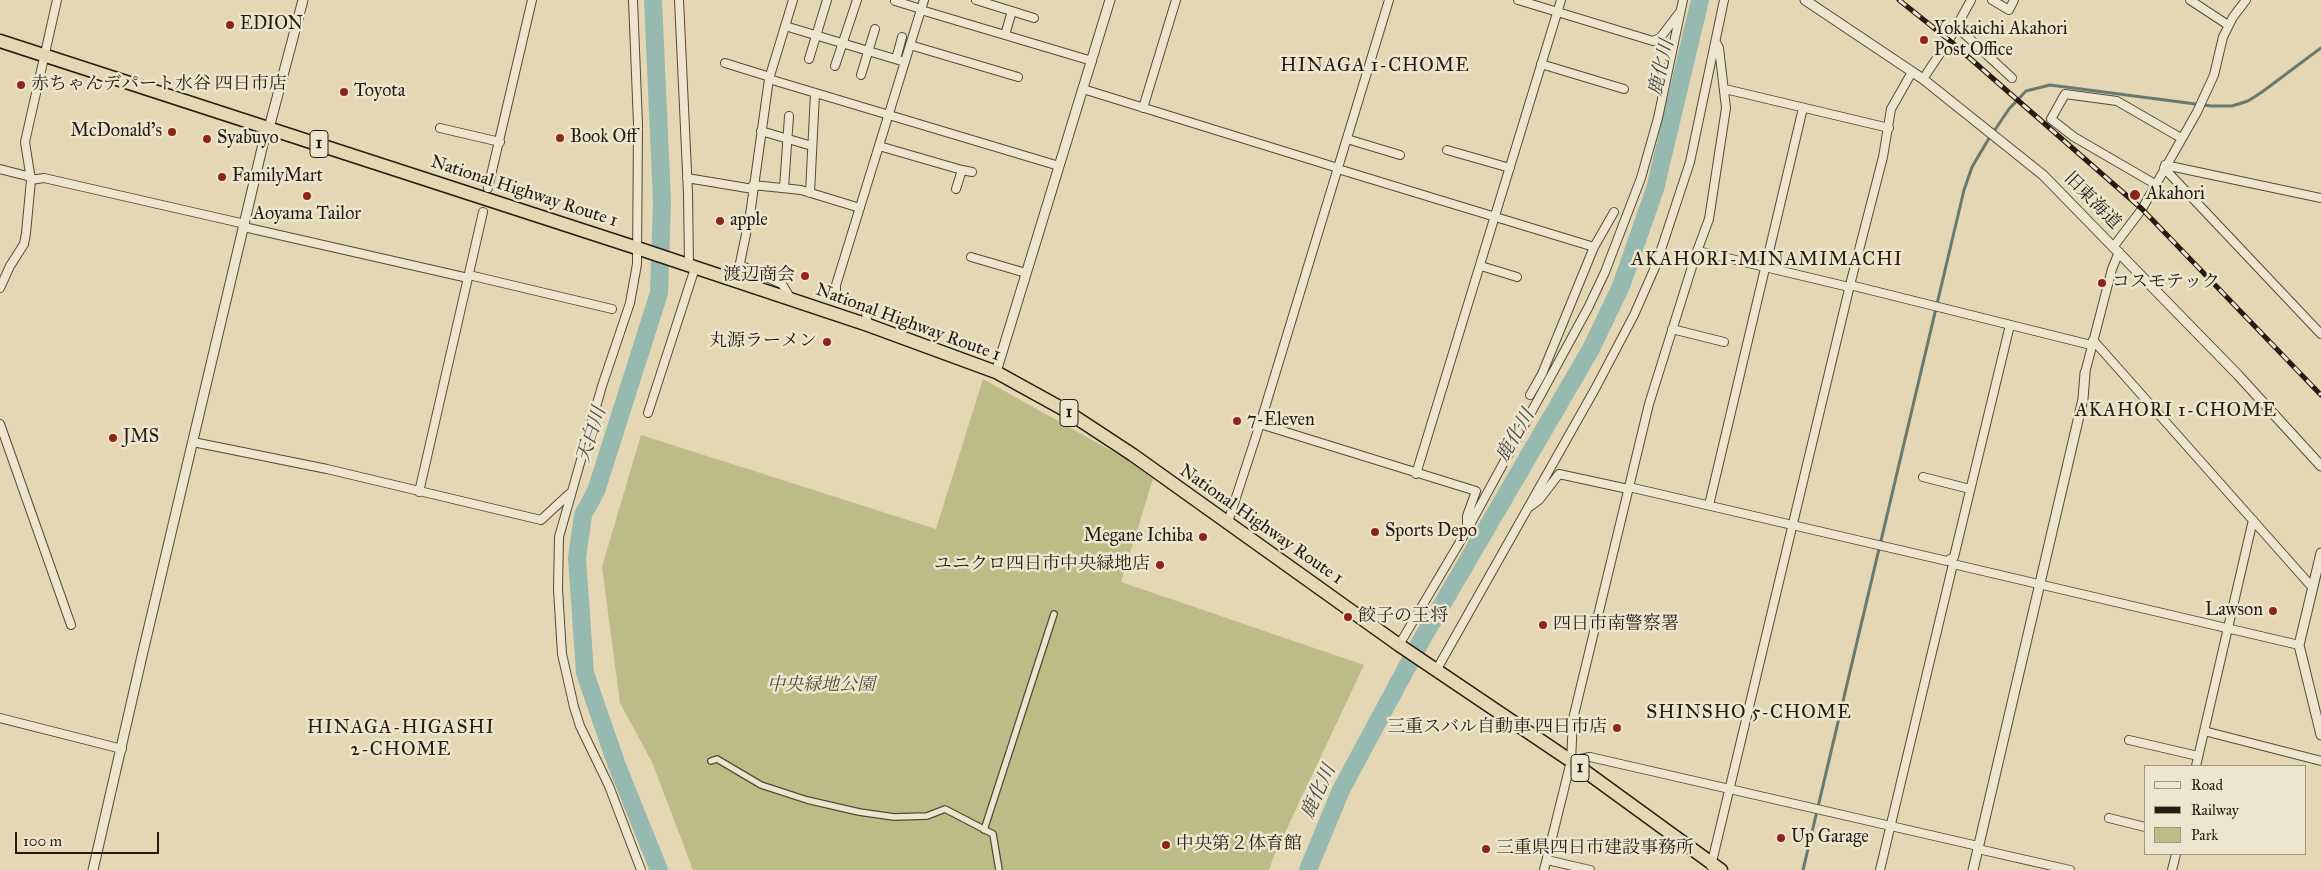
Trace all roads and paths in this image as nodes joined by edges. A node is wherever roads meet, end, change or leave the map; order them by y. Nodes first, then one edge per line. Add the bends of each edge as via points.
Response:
1 (57, 0) edge
2 (303, 0) edge
3 (532, 0) edge
4 (633, 0) edge
5 (679, 0) edge
6 (793, 0) edge
7 (827, 0) edge
8 (857, 0) edge
9 (924, 0) edge
10 (976, 0) edge
11 (1110, 0) edge
12 (1176, 0) edge
13 (1389, 0) edge
14 (1518, 0) edge
15 (1561, 0) edge
16 (1683, 0) edge
17 (1724, 0) edge
18 (1805, 0) edge
19 (1971, 0) edge
20 (1992, 0) edge
21 (2014, 0) edge
22 (2190, 0) edge
23 (2246, 0) edge
24 (895, 1) dead end
25 (2202, 3) edge
26 (921, 9) junction
27 (1012, 11) junction
28 (1681, 11) junction
29 (1558, 12) junction
30 (1034, 18) dead end
31 (2228, 25) junction
32 (785, 26) junction
33 (1957, 27) junction
34 (875, 29) dead end
35 (816, 35) junction
36 (1005, 35) junction
37 (902, 37) dead end
38 (0, 42) edge
39 (1716, 42) junction
40 (842, 43) junction
41 (910, 45) junction
42 (869, 51) junction
43 (44, 55) junction
44 (809, 59) dead end
45 (896, 59) junction
46 (1092, 61) junction
47 (905, 62) junction
48 (725, 63) dead end
49 (1541, 64) junction
50 (835, 66) dead end
51 (1912, 72) junction
52 (861, 75) dead end
53 (1018, 77) dead end
54 (770, 78) junction
55 (2012, 78) dead end
56 (1923, 79) junction
57 (1083, 89) junction
58 (1624, 89) dead end
59 (1725, 89) junction
60 (815, 93) junction
61 (1143, 108) junction
62 (1803, 108) junction
63 (789, 116) dead end
64 (888, 116) junction
65 (270, 128) junction
66 (440, 128) dead end
67 (1889, 128) junction
68 (761, 131) junction
69 (788, 138) junction
70 (2181, 138) junction
71 (1347, 139) junction
72 (500, 142) junction
73 (812, 146) junction
74 (879, 146) junction
75 (1448, 150) dead end
76 (1400, 155) dead end
77 (1060, 166) junction
78 (2164, 167) junction
79 (1510, 168) junction
80 (0, 169) edge
81 (1338, 169) junction
82 (962, 170) junction
83 (972, 172) dead end
84 (31, 178) junction
85 (687, 178) junction
86 (2155, 184) junction
87 (753, 187) junction
88 (488, 188) dead end
89 (784, 188) junction
90 (956, 189) dead end
91 (810, 193) junction
92 (2321, 198) edge
93 (860, 208) junction
94 (483, 212) dead end
95 (1614, 212) dead end
96 (1495, 217) junction
97 (244, 226) junction
98 (1594, 247) junction
99 (637, 248) junction
100 (2116, 249) junction
101 (1698, 251) junction
102 (971, 257) dead end
103 (1481, 266) junction
104 (692, 267) junction
105 (1765, 267) junction
106 (1026, 273) junction
107 (468, 277) junction
108 (1517, 277) dead end
109 (1849, 286) junction
110 (0, 288) edge
111 (791, 299) junction
112 (612, 309) dead end
113 (868, 325) junction
114 (2010, 325) junction
115 (1672, 330) junction
116 (2321, 334) edge
117 (1724, 342) dead end
118 (2092, 342) junction
119 (996, 372) junction
120 (2085, 373) joint
121 (1530, 395) dead end
122 (648, 413) dead end
123 (0, 424) edge
124 (1260, 424) junction
125 (192, 442) junction
126 (2321, 466) edge
127 (1416, 474) junction
128 (1922, 477) dead end
129 (1628, 488) junction
130 (1970, 489) junction
131 (419, 492) junction
132 (571, 492) junction
133 (1708, 505) junction
134 (1527, 508) junction
135 (2253, 520) junction
136 (1228, 522) junction
137 (1793, 525) junction
138 (1467, 530) junction
139 (2321, 553) edge
140 (1951, 561) junction
141 (2040, 584) junction
142 (2312, 587) junction
143 (1054, 614) dead end
144 (71, 625) dead end
145 (2227, 628) junction
146 (2299, 645) junction
147 (1401, 646) junction
148 (1437, 669) junction
149 (0, 718) edge
150 (2204, 731) junction
151 (2321, 736) edge
152 (2129, 740) dead end
153 (122, 749) junction
154 (2198, 756) junction
155 (711, 761) dead end
156 (1570, 761) junction
157 (2321, 761) edge
158 (2196, 765) edge
159 (1730, 789) junction
160 (2109, 818) dead end
161 (1891, 827) junction
162 (2144, 827) edge
163 (984, 830) junction
164 (1978, 847) junction
165 (2176, 855) edge
166 (1547, 860) junction
167 (1715, 868) edge
168 (93, 870) edge
169 (641, 870) edge
170 (999, 870) edge
171 (1544, 870) edge
172 (1590, 870) edge
173 (1880, 870) edge
174 (1972, 870) edge
175 (2070, 870) edge
176 (2172, 870) edge

1 - 43 street
2 - 65 street
3 - 72 street
4 - 99 street via 638,124
5 - 85 street
6 - 32 street
7 - 35 street
8 - 40 street
9 - 26 street
10 - 27 street
11 - 46 street
12 - 61 street
13 - 71 street
14 - 29 street
15 - 29 street
16 - 28 street
17 - 39 street
18 - 51 street, 旧東海道
19 - 33 street
20 - 21 street via 2009,10
22 - 25 street
23 - 31 street
24 - 26 street
25 - 31 street
26 - 36 street
26 - 41 street
27 - 30 street
27 - 36 street
28 - 29 street via 1660,38 1653,41
28 - 138 street via 1658,118 1641,178 1605,272
29 - 49 street
31 - 70 street via 2214,75
32 - 35 street
32 - 54 street
33 - 55 street
33 - 56 street
34 - 42 street
35 - 40 street
35 - 44 street
36 - 46 street
37 - 45 street
38 - 43 highway, National Highway Route 1 / 1
39 - 59 street
39 - 134 street via 1690,162 1656,265 1621,340
40 - 42 street
40 - 50 street
41 - 47 street
41 - 53 street
42 - 45 street
42 - 52 street
43 - 65 highway, National Highway Route 1 / 1
43 - 84 street via 25,142
45 - 47 street
46 - 57 street
47 - 64 street
48 - 54 street
49 - 58 street
49 - 79 street
51 - 56 street, 旧東海道
51 - 67 street via 1891,109
54 - 60 street
54 - 68 street
56 - 100 street, 旧東海道 via 2044,175
57 - 61 street
57 - 77 street
59 - 62 street
59 - 101 street via 1726,108 1713,199
60 - 64 street
60 - 73 street
61 - 81 street
62 - 67 street
62 - 105 street
63 - 69 street
64 - 74 street
64 - 77 street
65 - 97 street via 263,144
65 - 99 highway, National Highway Route 1 / 1
66 - 72 street
67 - 109 street
68 - 69 street
68 - 87 street
69 - 73 street
69 - 89 street
70 - 78 street
70 - 86 street via 2117,101 2064,94 2051,119 2074,137
71 - 76 street
71 - 81 street
72 - 88 street
73 - 91 street
74 - 82 street
74 - 93 street
75 - 79 street
77 - 106 street
78 - 86 street
78 - 92 street
78 - 116 street
79 - 96 street
80 - 84 street
81 - 96 street
81 - 124 street
82 - 83 street
82 - 90 street
84 - 97 street via 44,178
84 - 110 street via 24,244
85 - 87 street
85 - 104 street
86 - 100 street
87 - 89 street
87 - 111 street via 740,263 782,284
89 - 91 street
91 - 93 street
93 - 113 street via 836,291 843,299 865,308
94 - 107 street
95 - 98 street
96 - 98 street
96 - 103 street
97 - 107 street
97 - 125 street
98 - 121 street via 1542,374
99 - 104 highway, National Highway Route 1 / 1
99 - 132 street via 630,303
100 - 118 street
100 - 126 street, 旧東海道
101 - 105 street
101 - 115 street
102 - 106 street
103 - 108 street
103 - 127 street
104 - 111 highway, National Highway Route 1 / 1
104 - 122 street
105 - 109 street
105 - 133 street
106 - 119 street
107 - 112 street
107 - 131 street
109 - 114 street
109 - 137 street
111 - 113 highway, National Highway Route 1 / 1
113 - 119 highway, National Highway Route 1 / 1
114 - 118 street
114 - 130 street
115 - 117 street
115 - 129 street
118 - 120 street
118 - 135 street
119 - 136 highway, National Highway Route 1 / 1 via 1063,409
120 - 141 street via 2083,399
123 - 144 street
124 - 127 street
124 - 136 street
125 - 131 street via 327,469
125 - 153 street
127 - 138 street via 1476,491 1467,516
128 - 130 street
129 - 133 street
129 - 134 street via 1559,474 1539,500
129 - 156 street via 1573,719
130 - 140 street
131 - 132 street via 541,520
132 - 169 street via 559,537 559,620 565,676 580,726 609,786
133 - 137 street
134 - 148 street
135 - 142 street
135 - 145 street
136 - 147 highway, National Highway Route 1 / 1
137 - 140 street
137 - 159 street
138 - 147 street
139 - 142 street
140 - 141 street
140 - 161 street
141 - 145 street
141 - 164 street
142 - 146 street
143 - 163 street
145 - 146 street
145 - 150 street
146 - 151 street
147 - 148 highway, National Highway Route 1 / 1
148 - 156 highway, National Highway Route 1 / 1
149 - 153 street
150 - 154 street
150 - 157 street
152 - 154 street
153 - 168 street
154 - 158 street
155 - 163 street via 717,759 760,785 807,800 894,817 927,816 945,810
156 - 159 street via 1590,756
156 - 166 street
156 - 167 highway, National Highway Route 1 / 1
159 - 161 street
159 - 167 street
160 - 162 street
161 - 164 street
161 - 173 street
163 - 170 street via 993,834
164 - 174 street
164 - 175 street
165 - 176 street
166 - 171 street
166 - 172 street

